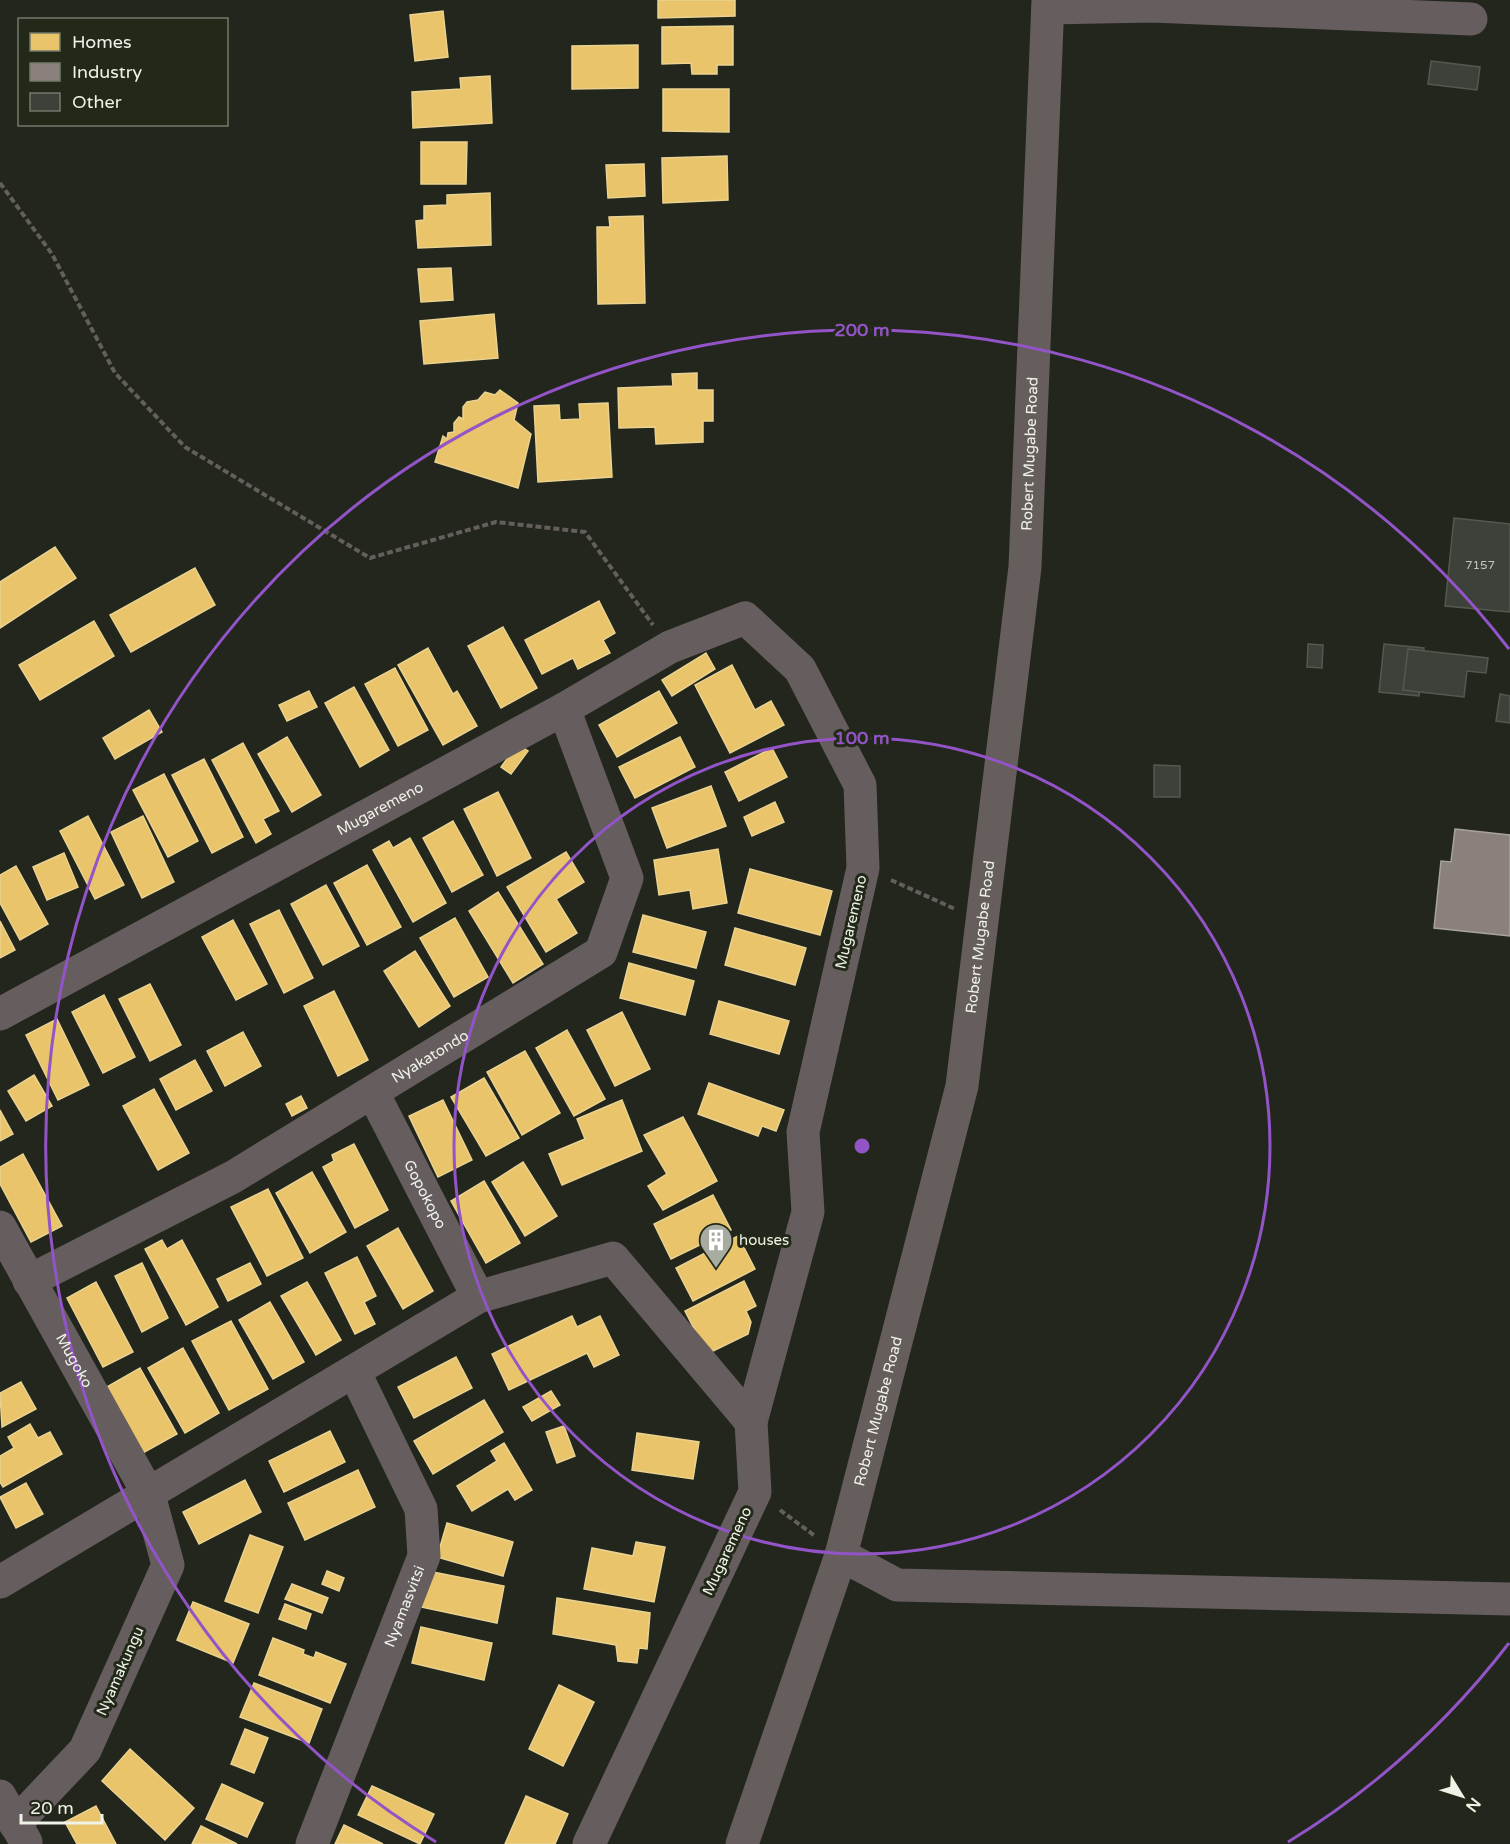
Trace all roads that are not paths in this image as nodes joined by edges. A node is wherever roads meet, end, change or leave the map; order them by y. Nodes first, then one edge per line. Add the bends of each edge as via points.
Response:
1 (1048, 4) edge
2 (1471, 19) dead end
3 (564, 709) junction
4 (0, 1014) edge
5 (373, 1093) junction
6 (0, 1227) edge
7 (29, 1281) junction
8 (478, 1297) junction
9 (354, 1371) junction
10 (752, 1422) junction
11 (149, 1495) junction
12 (841, 1554) junction
13 (0, 1582) edge
14 (1510, 1599) edge
15 (0, 1796) edge
16 (21, 1834) edge
17 (312, 1844) edge
18 (589, 1844) edge
19 (742, 1844) edge

1 - 2 street
1 - 12 main road, Robert Mugabe Road via 1025,567 962,1086
3 - 4 street, Mugaremeno
3 - 5 street, Nyakatondo via 627,878 601,952
3 - 10 street, Mugaremeno via 670,647 745,618 800,669 860,785 863,868 803,1132 808,1212
5 - 7 street, Nyakatondo via 232,1177
5 - 8 street, Gopokopo
6 - 7 street, Mugoko
7 - 11 street, Mugoko
8 - 9 street
8 - 10 street via 613,1258
9 - 11 street
9 - 17 street, Nyamasvitsi via 421,1509 424,1556
10 - 18 street, Mugaremeno via 755,1492
11 - 13 street
11 - 16 street, Nyamakungu via 168,1565 85,1750
12 - 14 street via 897,1585
12 - 19 main road, Robert Mugabe Road
15 - 16 street

